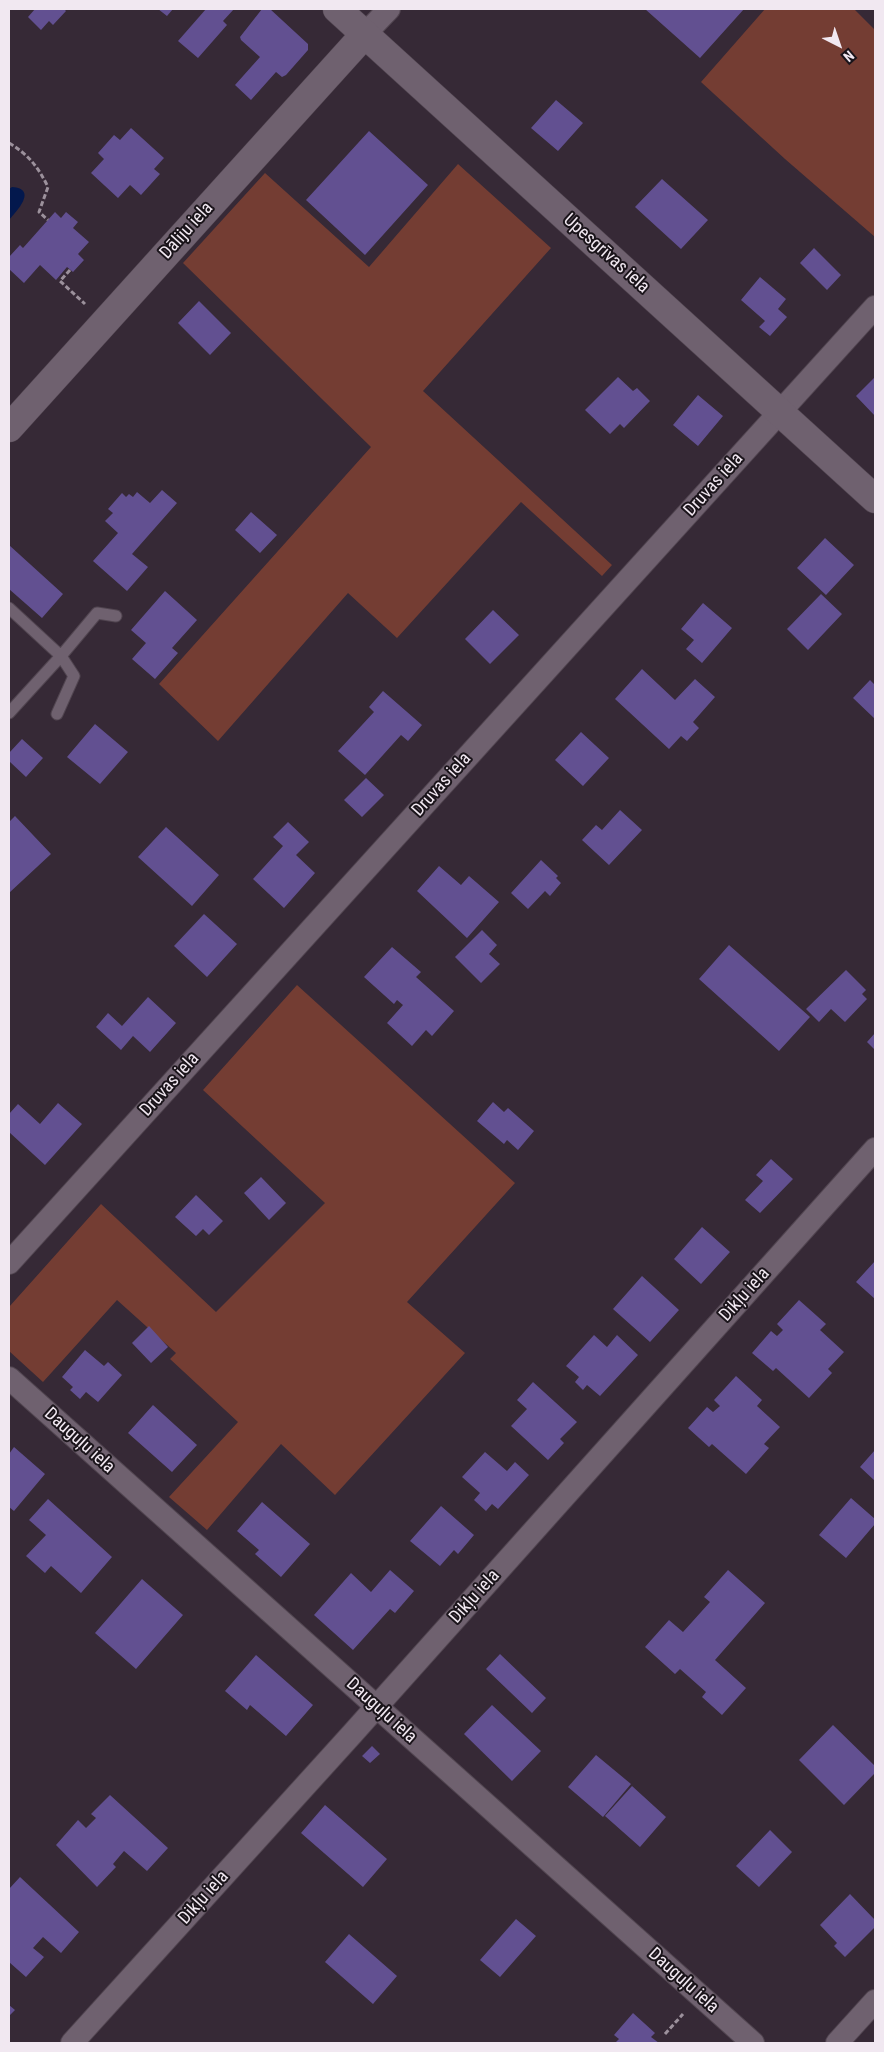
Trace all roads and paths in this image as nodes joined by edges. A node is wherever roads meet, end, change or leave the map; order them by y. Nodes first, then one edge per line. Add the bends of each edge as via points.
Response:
1 (336, 9) edge
2 (389, 9) edge
3 (365, 34) junction
4 (9, 143) edge
5 (48, 220) dead end
6 (70, 270) dead end
7 (875, 308) edge
8 (104, 322) junction
9 (780, 412) junction
10 (9, 428) edge
11 (875, 498) edge
12 (9, 608) edge
13 (116, 616) dead end
14 (61, 656) junction
15 (9, 714) edge
16 (57, 714) dead end
17 (875, 1149) edge
18 (9, 1263) edge
19 (9, 1378) edge
20 (377, 1707) junction
21 (875, 2001) edge
22 (676, 2022) dead end
23 (665, 2034) dead end
24 (72, 2043) edge
25 (753, 2043) edge
26 (837, 2043) edge

1 - 3 street, Upesgrīvas iela
2 - 3 street
3 - 8 street, Dāliju iela
3 - 9 street, Upesgrīvas iela
4 - 5 path via 25,153 48,187 39,212
6 - 8 path via 60,282
7 - 9 street, Druvas iela
8 - 10 street, Dāliju iela
9 - 11 street, Upesgrīvas iela
9 - 18 street, Druvas iela
12 - 14 lane
13 - 14 lane via 97,612
14 - 15 lane
14 - 16 lane via 74,676
17 - 20 street, Dikļu iela
19 - 20 street, Dauguļu iela
20 - 24 street, Dikļu iela
20 - 25 street, Dauguļu iela
21 - 26 street
22 - 23 path

